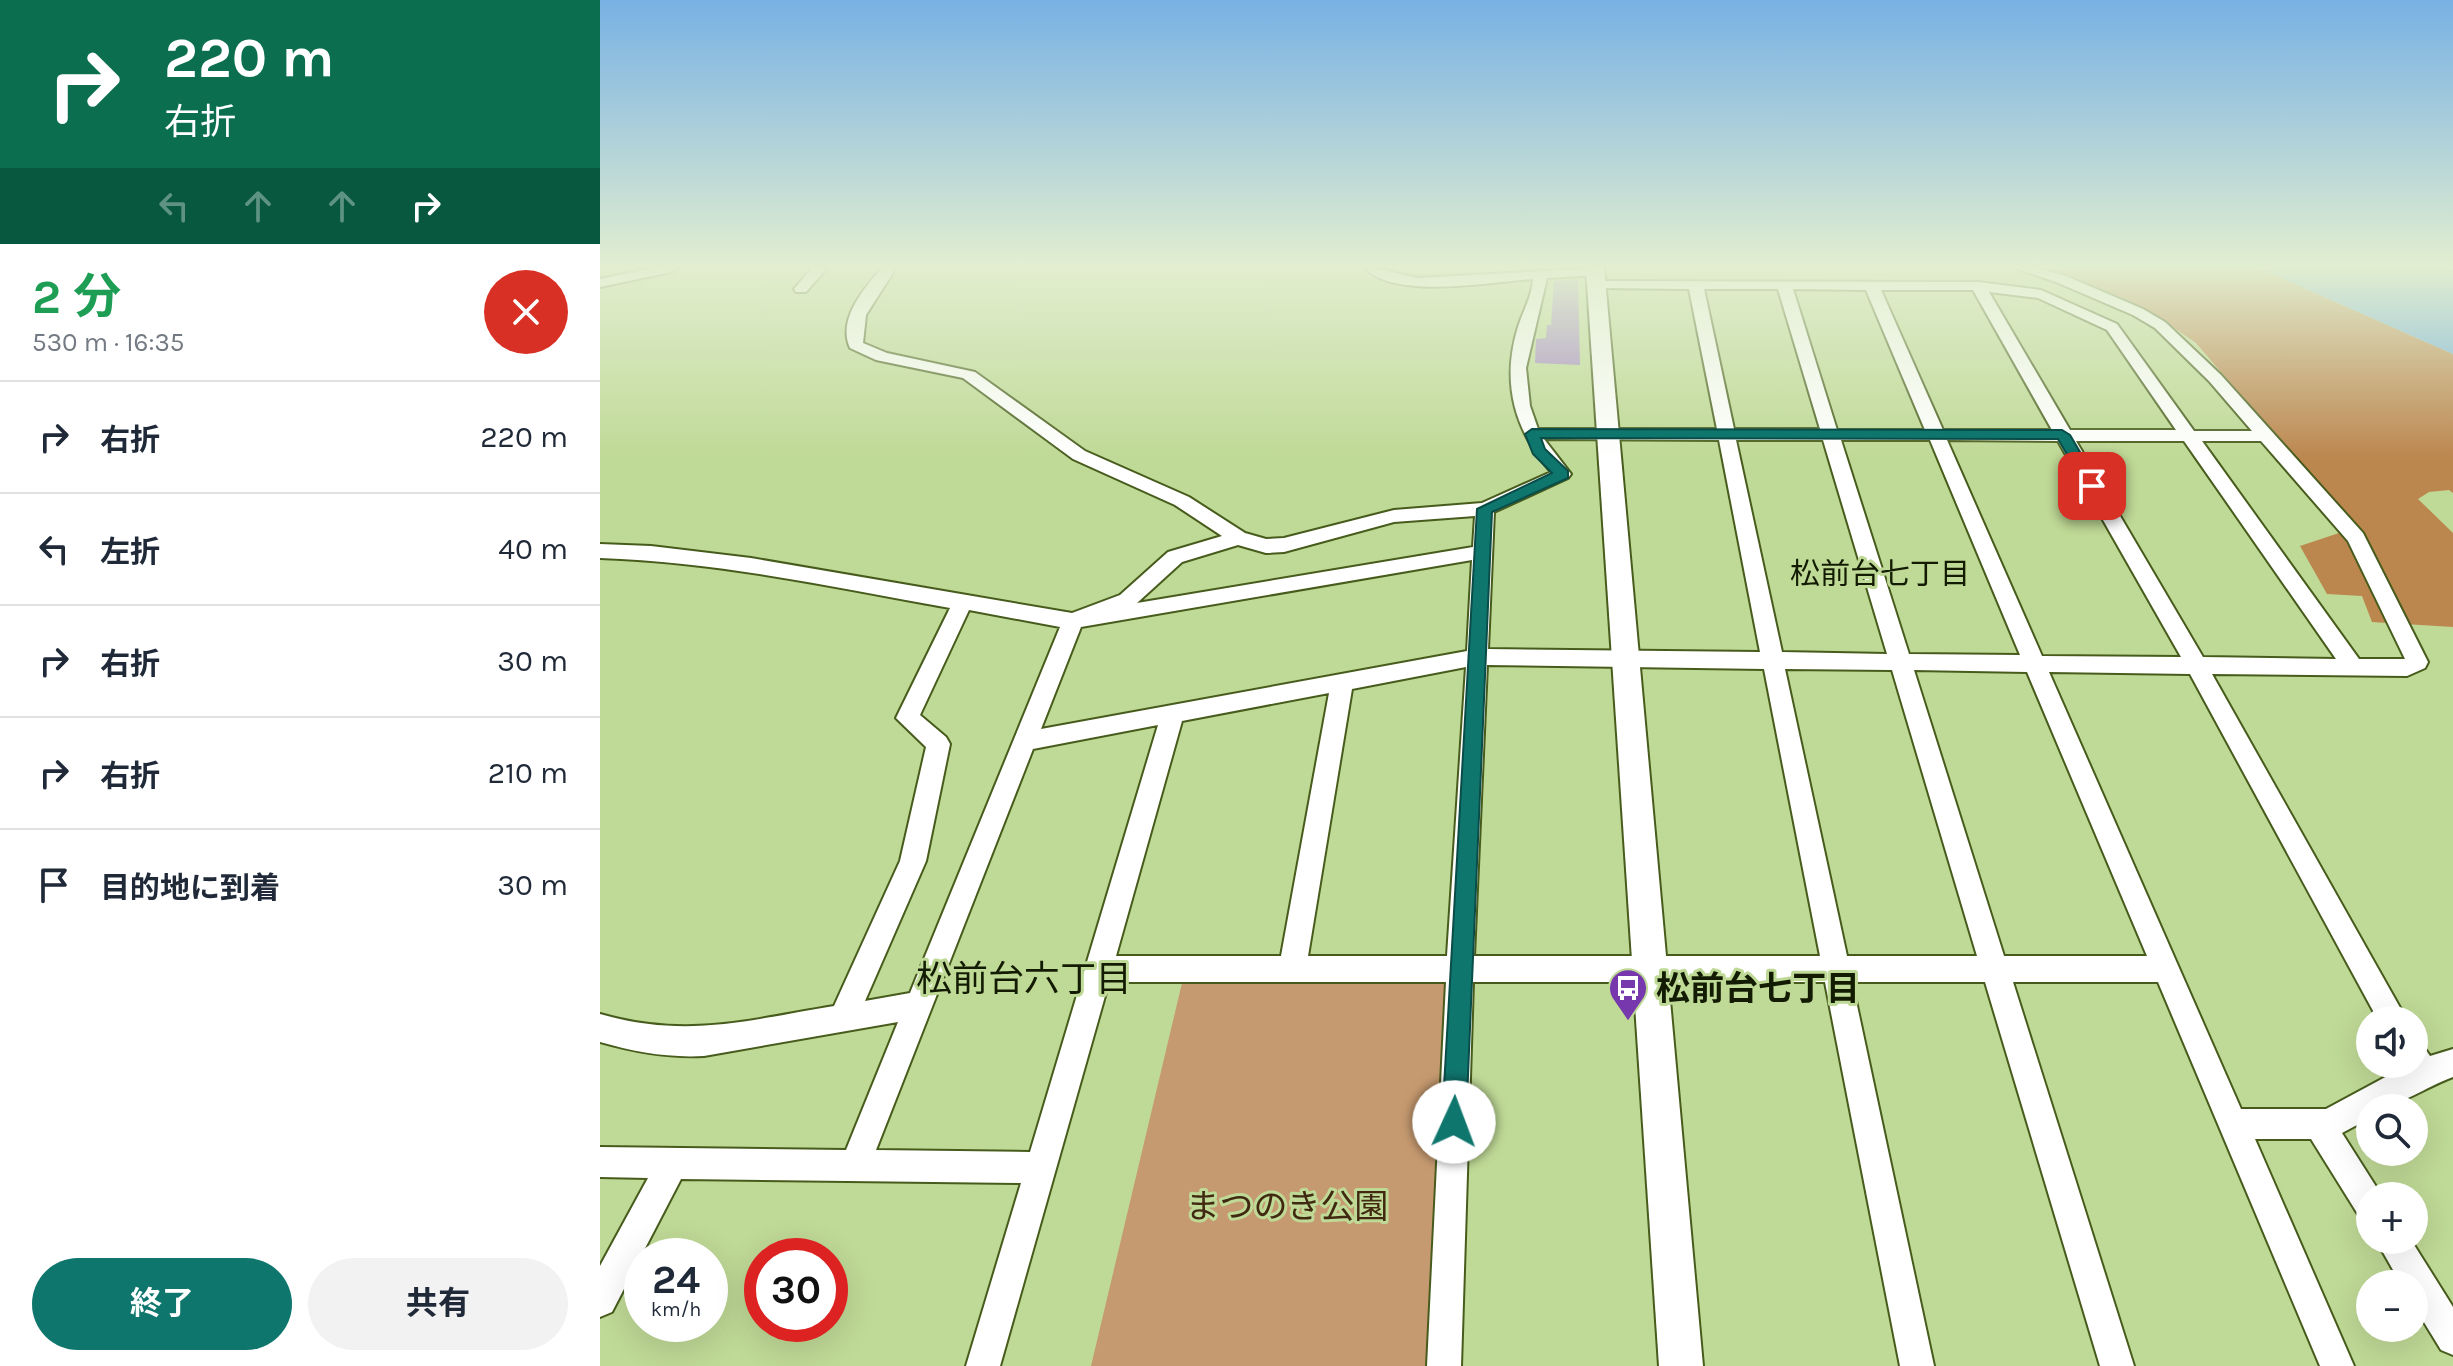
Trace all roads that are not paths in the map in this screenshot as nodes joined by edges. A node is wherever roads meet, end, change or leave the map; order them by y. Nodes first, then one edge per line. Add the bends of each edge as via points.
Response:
1 (854, 332) edge
2 (1527, 332) edge
3 (1599, 332) edge
4 (1705, 332) edge
5 (1799, 332) edge
6 (1892, 332) edge
7 (2004, 332) edge
8 (2115, 332) edge
9 (2167, 332) edge
10 (1532, 434) junction
11 (1607, 434) junction
12 (1726, 434) junction
13 (1830, 434) junction
14 (1937, 435) junction
15 (2062, 435) junction
16 (2186, 435) junction
17 (2266, 436) junction
18 (1485, 509) junction
19 (1238, 538) junction
20 (600, 551) edge
21 (1481, 552) junction
22 (962, 603) junction
23 (1073, 621) junction
24 (1476, 657) junction
25 (1624, 657) junction
26 (1772, 659) junction
27 (1900, 661) junction
28 (2035, 663) junction
29 (2196, 665) junction
30 (2353, 667) junction
31 (1342, 681) junction
32 (1173, 714) junction
33 (1027, 741) junction
34 (1097, 969) junction
35 (1292, 969) junction
36 (1460, 969) junction
37 (1647, 969) junction
38 (1835, 969) junction
39 (1994, 969) junction
40 (2166, 969) junction
41 (920, 1005) junction
42 (2385, 1006) edge
43 (843, 1018) junction
44 (600, 1028) edge
45 (2453, 1063) edge
46 (2428, 1064) edge
47 (2398, 1078) edge
48 (2233, 1124) junction
49 (2319, 1124) junction
50 (600, 1162) edge
51 (672, 1164) junction
52 (855, 1165) junction
53 (1040, 1168) junction
54 (2356, 1183) edge
55 (2401, 1254) edge
56 (600, 1300) edge
57 (2453, 1338) edge
58 (983, 1366) edge
59 (1444, 1366) edge
60 (1681, 1366) edge
61 (1917, 1366) edge
62 (2117, 1366) edge
63 (2337, 1366) edge

1 - 19 street via 856,345 868,354 969,375 1079,455 1182,501
2 - 10 street via 1516,362 1518,398
3 - 11 street
4 - 12 street
5 - 13 street
6 - 14 street
7 - 15 street
8 - 16 street
9 - 17 street
10 - 11 street
10 - 18 street via 1539,451 1562,474
11 - 12 street
11 - 25 street
12 - 13 street
12 - 26 street
13 - 14 street
13 - 27 street
14 - 15 street
14 - 28 street
15 - 16 street
15 - 29 street
16 - 17 street
16 - 30 street
17 - 30 street via 2356,538 2417,662 2407,668
18 - 19 street via 1394,516 1284,545
18 - 21 street
19 - 23 street via 1175,557 1127,600
20 - 22 street via 719,560
21 - 23 street
21 - 24 street
22 - 23 street
22 - 43 street via 907,718 938,744 913,861
23 - 33 street
24 - 25 street
24 - 31 street
24 - 36 street
25 - 26 street
25 - 37 street
26 - 27 street
26 - 38 street
27 - 28 street
27 - 39 street
28 - 29 street
28 - 40 street
29 - 30 street
29 - 42 street
31 - 32 street
31 - 35 street
32 - 33 street
32 - 34 street
33 - 41 street
34 - 35 street
34 - 53 street
35 - 36 street
36 - 37 street
36 - 59 street
37 - 38 street
37 - 60 street
38 - 39 street
38 - 61 street
39 - 40 street
39 - 62 street
40 - 48 street
41 - 43 street
41 - 52 street
43 - 44 street via 668,1045
45 - 46 street
47 - 49 street via 2328,1124
48 - 49 street
48 - 63 street
49 - 54 street
50 - 51 street
51 - 52 street
51 - 56 street
52 - 53 street
53 - 58 street
55 - 57 street

